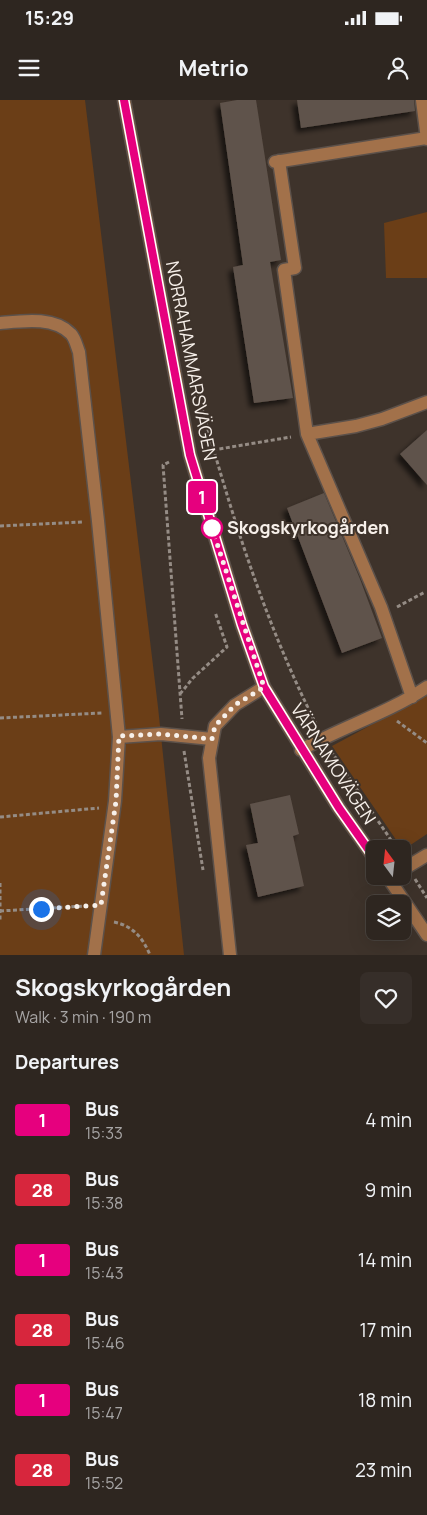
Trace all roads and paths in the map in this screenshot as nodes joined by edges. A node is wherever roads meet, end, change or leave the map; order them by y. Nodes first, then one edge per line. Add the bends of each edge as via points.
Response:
1 (124, 100) edge
2 (424, 102) edge
3 (427, 139) edge
4 (0, 323) edge
5 (193, 375) dead end
6 (426, 405) edge
7 (307, 434) junction
8 (213, 450) junction
9 (169, 462) dead end
10 (98, 521) junction
11 (0, 526) edge
12 (425, 592) dead end
13 (215, 612) dead end
14 (383, 614) junction
15 (264, 687) junction
16 (427, 687) edge
17 (180, 694) junction
18 (412, 697) junction
19 (383, 710) junction
20 (117, 712) junction
21 (0, 718) edge
22 (119, 736) junction
23 (183, 736) junction
24 (322, 738) junction
25 (212, 739) junction
26 (427, 744) edge
27 (301, 750) junction
28 (114, 807) junction
29 (0, 817) edge
30 (391, 840) edge
31 (366, 846) edge
32 (427, 855) edge
33 (411, 865) edge
34 (203, 875) dead end
35 (0, 883) edge
36 (395, 885) edge
37 (0, 911) edge
38 (100, 911) junction
39 (0, 921) edge
40 (427, 935) edge
41 (94, 955) edge
42 (150, 955) edge
43 (230, 955) edge

1 - 15 street, NORRAHAMMARSVÄGEN via 190,455
2 - 3 street
3 - 7 street via 277,161 295,268 284,270
4 - 10 street via 34,321 53,324 72,335 79,352
5 - 8 path
6 - 7 street via 364,424
7 - 8 path
7 - 14 street
8 - 24 path via 261,599
9 - 17 path via 163,465
10 - 11 path
10 - 20 street
12 - 14 path
13 - 17 path via 227,647
14 - 18 street
15 - 25 street via 235,705 215,726
15 - 27 street, VÄRNAMOVÄGEN
16 - 18 street
17 - 23 path
18 - 19 street
19 - 24 street
19 - 26 path
20 - 21 path
20 - 22 street
22 - 23 street
22 - 28 street
23 - 25 street
23 - 34 path
24 - 27 street
24 - 30 path
25 - 43 street via 209,758
27 - 31 street, VÄRNAMOVÄGEN
28 - 29 path
28 - 38 street
32 - 33 street
35 - 37 path
36 - 40 street
37 - 38 path
37 - 39 path
38 - 41 street
38 - 42 path via 133,930 146,944

